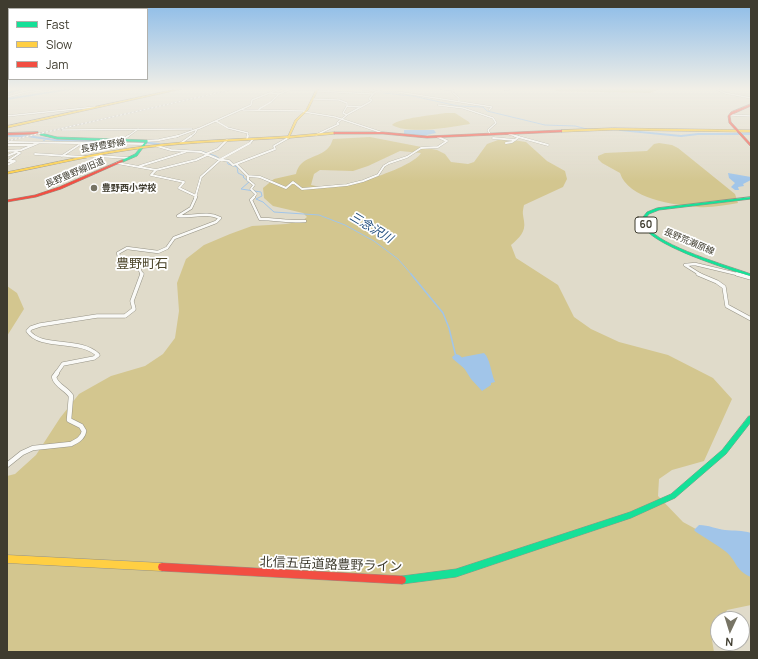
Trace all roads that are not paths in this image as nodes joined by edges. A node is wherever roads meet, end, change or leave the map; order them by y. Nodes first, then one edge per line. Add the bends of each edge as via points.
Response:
1 (44, 119) edge
2 (220, 119) edge
3 (298, 119) edge
4 (344, 119) joint
5 (493, 119) edge
6 (729, 119) edge
7 (216, 121) junction
8 (7, 127) edge
9 (138, 129) junction
10 (197, 129) junction
11 (62, 130) dead end
12 (751, 131) edge
13 (380, 132) junction
14 (738, 133) junction
15 (7, 134) edge
16 (509, 134) junction
17 (316, 135) junction
18 (491, 136) junction
19 (438, 137) junction
20 (519, 137) junction
21 (288, 138) junction
22 (250, 139) junction
23 (122, 140) junction
24 (227, 140) junction
25 (515, 140) junction
26 (7, 142) edge
27 (20, 142) junction
28 (39, 142) junction
29 (83, 142) junction
30 (146, 143) junction
31 (181, 143) junction
32 (506, 143) dead end
33 (13, 144) junction
34 (34, 145) junction
35 (548, 145) dead end
36 (7, 146) edge
37 (157, 146) junction
38 (751, 146) edge
39 (20, 150) junction
40 (7, 151) edge
41 (186, 151) junction
42 (17, 152) junction
43 (35, 154) dead end
44 (207, 154) junction
45 (7, 156) edge
46 (62, 156) junction
47 (84, 157) junction
48 (129, 158) junction
49 (220, 159) junction
50 (8, 161) edge
51 (117, 163) junction
52 (236, 164) junction
53 (7, 165) edge
54 (137, 167) junction
55 (156, 170) junction
56 (7, 173) edge
57 (248, 176) junction
58 (196, 196) junction
59 (751, 198) edge
60 (7, 201) edge
61 (305, 221) dead end
62 (751, 277) edge
63 (751, 319) edge
64 (751, 418) edge
65 (7, 465) edge
66 (7, 559) edge

1 - 8 street
2 - 7 street
3 - 21 street
4 - 13 street
4 - 17 street
5 - 18 street via 495,124 488,130
6 - 14 street
7 - 10 street
7 - 22 street via 228,128 248,133
9 - 10 street
9 - 11 street
9 - 23 street
10 - 30 street
10 - 31 street
12 - 14 street, 長野豊野線
13 - 17 street, 長野豊野線
13 - 19 street, 長野豊野線
14 - 16 street, 長野豊野線 via 612,129
14 - 38 street
15 - 23 street via 39,133 57,138
16 - 18 street, 長野豊野線
16 - 20 street
17 - 21 street, 長野豊野線
18 - 19 street, 長野豊野線
18 - 25 street
19 - 57 street via 447,141 441,147 419,149 406,158 385,165 377,176 357,183 302,189 293,182 284,188 268,179
20 - 25 street
20 - 35 street
21 - 22 street, 長野豊野線
21 - 52 street via 274,146 275,149 270,152
22 - 24 street, 長野豊野線
22 - 49 street via 250,143
23 - 30 street
24 - 31 street, 長野豊野線
24 - 44 street via 218,149
25 - 32 street
26 - 27 street
27 - 28 street
27 - 33 street
28 - 29 street
28 - 34 street
29 - 30 street
29 - 46 street
30 - 37 street, 長野豊野線
30 - 47 street, 長野豊野線
30 - 48 street, 長野豊野線旧道 via 140,153
31 - 37 street, 長野豊野線
33 - 34 street
33 - 36 street
34 - 39 street
37 - 41 street via 168,150
39 - 40 street
39 - 42 street
41 - 44 street
41 - 54 street
42 - 45 street
42 - 50 street via 20,153
43 - 46 street
44 - 49 street
44 - 55 street via 196,160
46 - 47 street
47 - 48 street
47 - 56 street, 長野豊野線
48 - 51 street, 長野豊野線旧道
49 - 52 street
49 - 58 street via 201,177
50 - 53 street via 15,161
51 - 54 street
51 - 60 street, 長野豊野線旧道 via 50,193
52 - 57 street
54 - 55 street
55 - 58 street via 151,175 184,182 179,188
57 - 61 street via 248,180 254,185 251,189 256,194 251,200 260,219
58 - 65 street via 191,208 178,216 183,218 213,215 220,218 216,222 174,238 166,248 158,252 127,248 118,253 142,273 132,301 132,312 125,316 98,316 40,325 28,331 52,343 86,346 98,354 94,358 63,364 54,377 56,384 70,393 69,420 83,428 80,439 71,444 34,448
59 - 62 street, 長野荒瀬原線 / 60 via 658,209 648,213 644,218 651,233 667,244
62 - 63 street via 685,264 690,271 724,287 727,306
64 - 66 street, 北信五岳道路豊野ライン via 724,452 673,496 631,515 456,573 398,580

